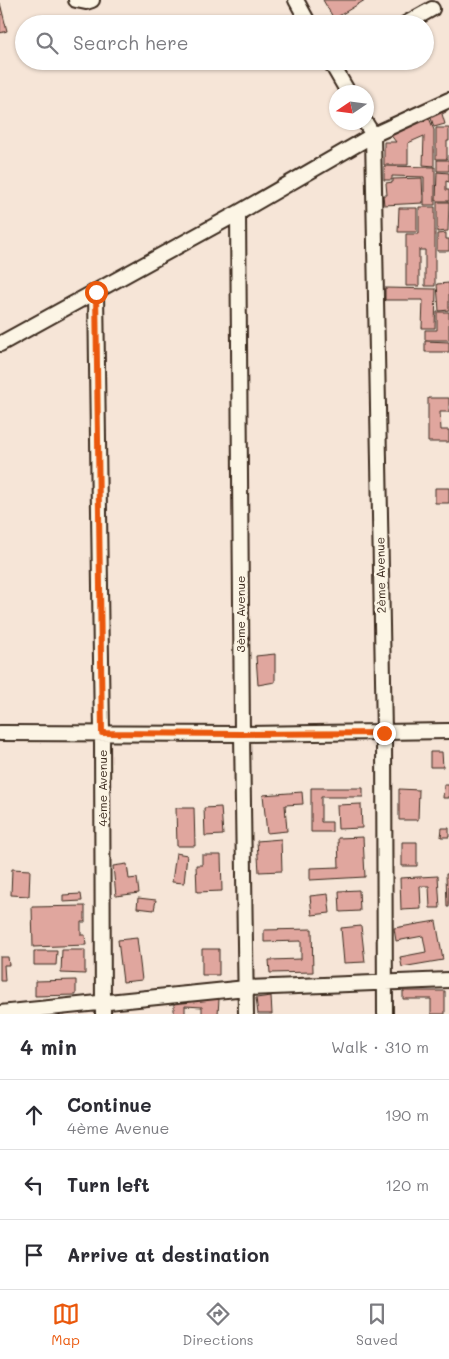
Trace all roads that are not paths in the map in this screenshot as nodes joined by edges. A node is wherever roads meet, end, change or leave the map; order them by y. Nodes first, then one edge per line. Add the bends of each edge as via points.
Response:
1 (76, 0) edge
2 (92, 0) edge
3 (296, 0) edge
4 (432, 9) dead end
5 (304, 15) edge
6 (421, 15) edge
7 (338, 70) edge
8 (345, 85) edge
9 (449, 100) edge
10 (370, 130) edge
11 (373, 136) junction
12 (238, 213) junction
13 (96, 292) junction
14 (0, 344) edge
15 (449, 731) edge
16 (0, 733) edge
17 (102, 733) junction
18 (384, 733) junction
19 (242, 734) junction
20 (449, 980) edge
21 (385, 983) junction
22 (246, 988) junction
23 (103, 1008) edge
24 (0, 1013) edge
25 (246, 1014) edge
26 (385, 1014) edge

1 - 2 street
3 - 5 street
4 - 6 street
7 - 8 street
9 - 11 street
10 - 11 street
11 - 12 street
11 - 18 street, 2ème Avenue
12 - 13 street
12 - 19 street, 3ème Avenue
13 - 14 street
13 - 17 street, 4ème Avenue
15 - 18 street
16 - 17 street
17 - 19 street
17 - 23 street, 4ème Avenue
18 - 19 street
18 - 21 street, 2ème Avenue
19 - 22 street, 3ème Avenue
20 - 21 street
21 - 22 street
21 - 26 street, 2ème Avenue
22 - 23 street
22 - 25 street, 3ème Avenue
23 - 24 street

